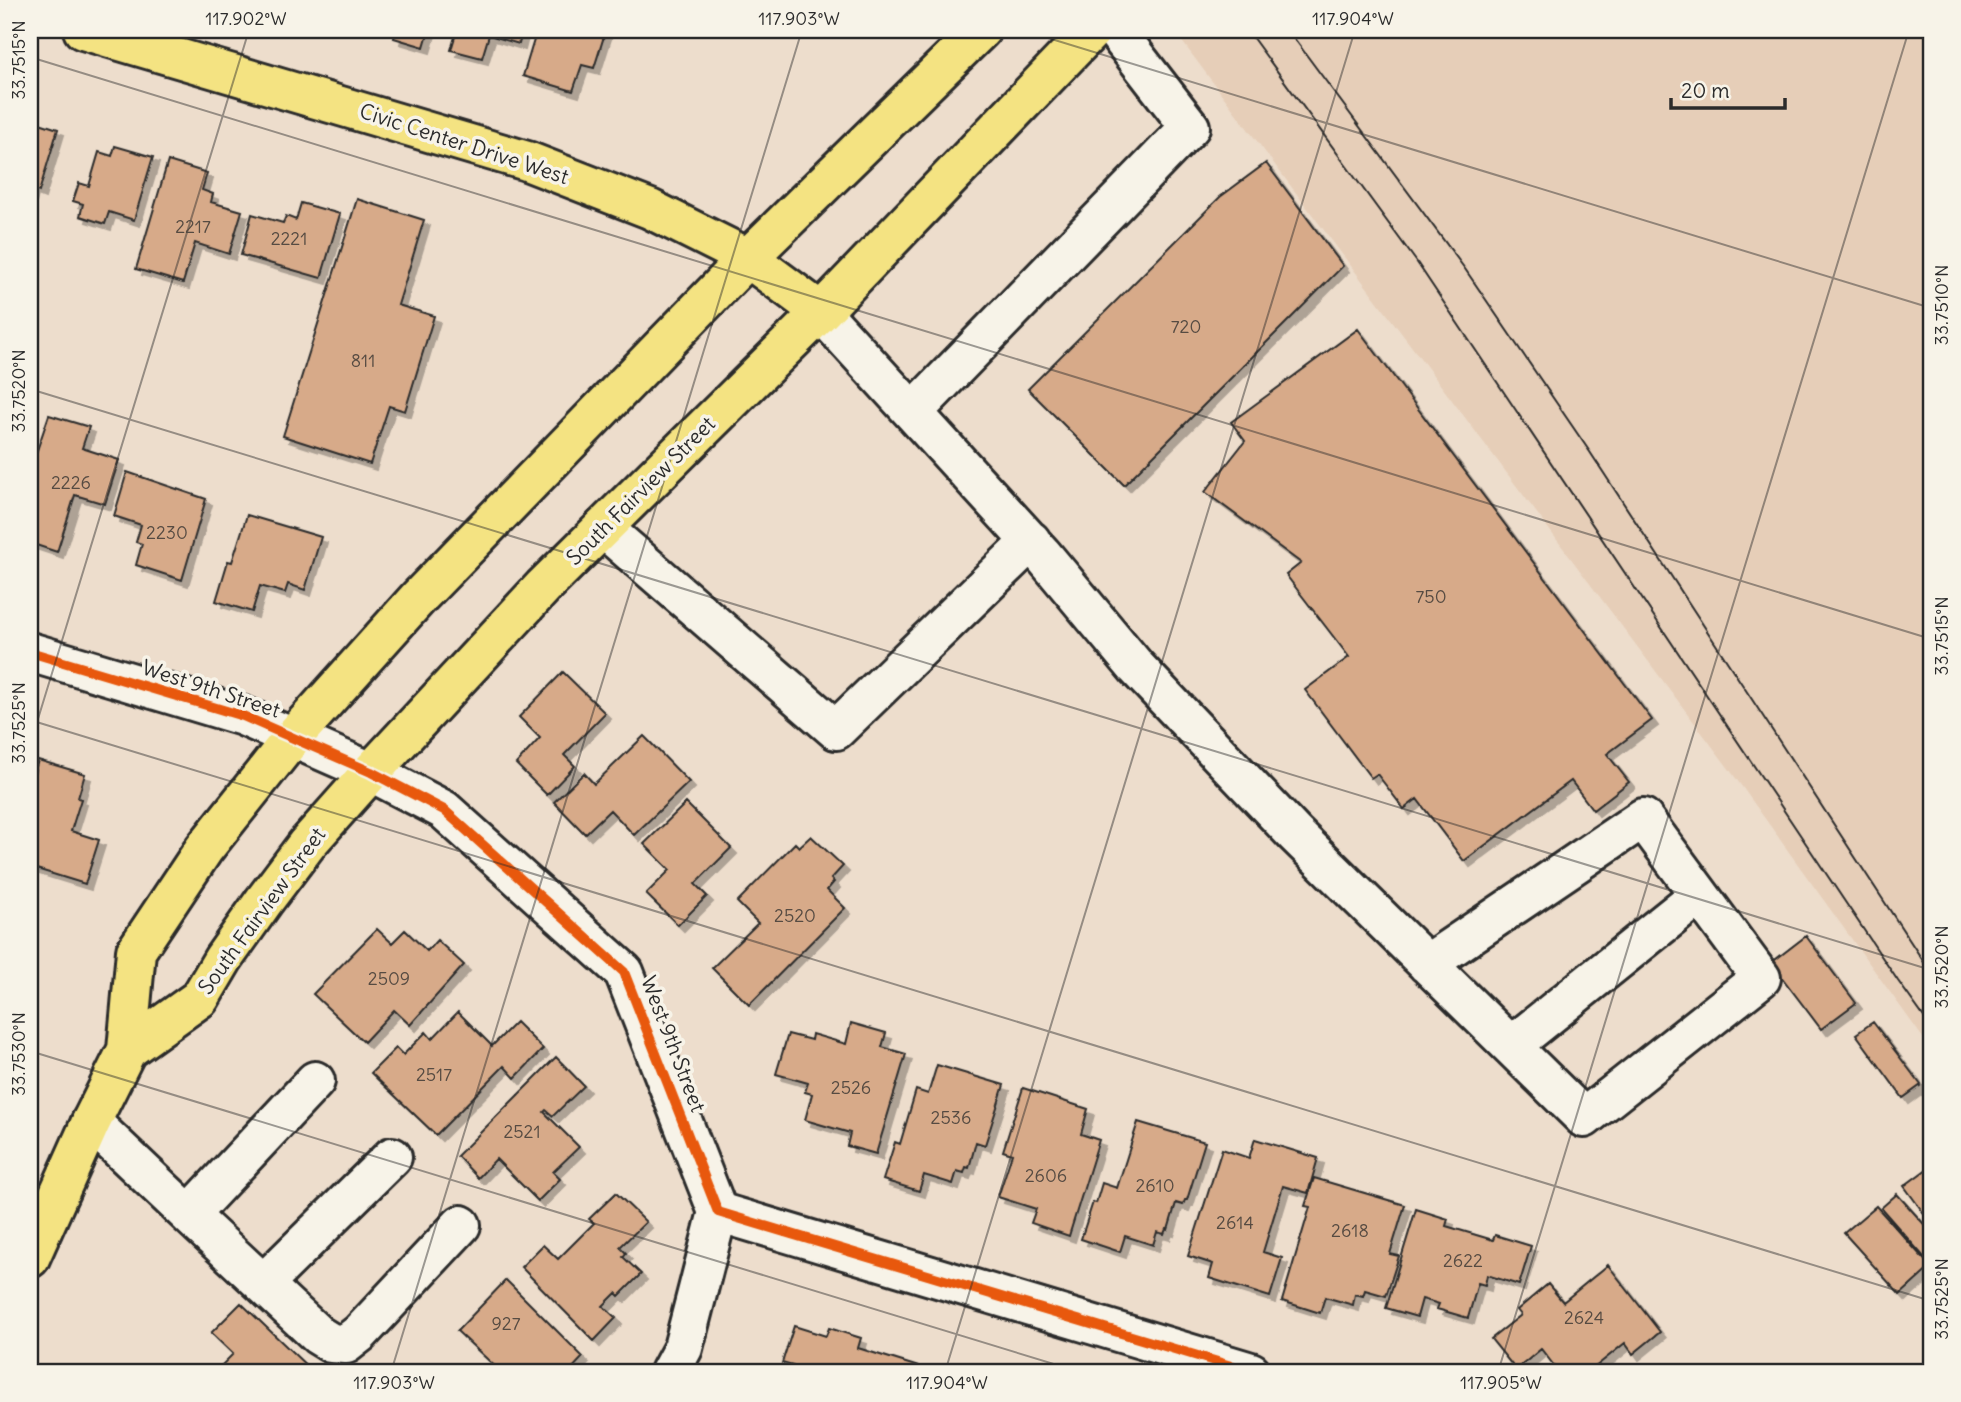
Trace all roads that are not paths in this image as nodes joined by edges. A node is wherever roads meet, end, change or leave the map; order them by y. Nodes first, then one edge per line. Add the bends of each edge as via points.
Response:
1 (83, 30) edge
2 (981, 30) edge
3 (1092, 30) edge
4 (1115, 30) edge
5 (748, 258) junction
6 (821, 312) junction
7 (914, 412) junction
8 (603, 528) junction
9 (1031, 541) junction
10 (30, 652) edge
11 (293, 737) junction
12 (371, 772) junction
13 (1699, 895) junction
14 (1427, 964) junction
15 (1511, 1046) junction
16 (127, 1050) junction
17 (315, 1081) dead end
18 (91, 1122) junction
19 (392, 1157) dead end
20 (718, 1212) junction
21 (189, 1215) junction
22 (461, 1225) dead end
23 (30, 1258) edge
24 (264, 1283) junction
25 (670, 1372) edge
26 (1251, 1372) edge

1 - 5 main road, Civic Center Drive West via 527,161 650,209
2 - 5 main road
3 - 6 main road, South Fairview Street
4 - 7 street via 1189,127
5 - 6 main road, Civic Center Drive West
5 - 11 main road via 419,597
6 - 7 street
6 - 8 main road, South Fairview Street
7 - 9 street
8 - 9 street via 836,730
8 - 12 main road, South Fairview Street
9 - 14 street via 1136,667
10 - 11 street, West 9th Street via 243,716
11 - 12 street, West 9th Street
11 - 16 main road via 204,849 136,951
12 - 16 main road, South Fairview Street via 307,844 200,998
12 - 20 street, West 9th Street via 444,810 624,972
13 - 14 street via 1643,818
13 - 15 street
13 - 15 street via 1761,978 1584,1118
14 - 15 street
16 - 18 main road
17 - 21 street
18 - 21 street
18 - 23 main road
19 - 24 street
20 - 25 street via 683,1348
20 - 26 street
21 - 24 street
22 - 24 street via 346,1344 331,1343 318,1335

